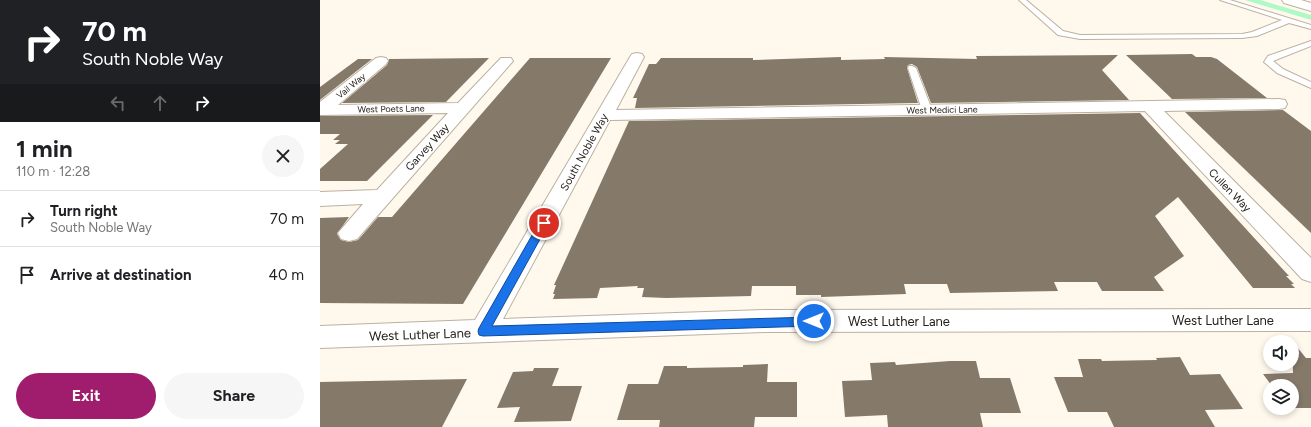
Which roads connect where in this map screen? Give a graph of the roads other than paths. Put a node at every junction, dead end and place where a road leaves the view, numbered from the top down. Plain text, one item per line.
1 (1022, 0) edge
2 (1223, 0) edge
3 (1288, 0) edge
4 (1311, 7) edge
5 (1289, 20) junction
6 (1311, 27) edge
7 (1311, 43) edge
8 (637, 57) dead end
9 (381, 61) dead end
10 (506, 61) dead end
11 (912, 68) dead end
12 (1311, 85) edge
13 (1279, 104) dead end
14 (1149, 106) junction
15 (463, 108) junction
16 (320, 110) edge
17 (927, 110) junction
18 (604, 115) junction
19 (383, 196) junction
20 (320, 199) edge
21 (349, 233) dead end
22 (1311, 274) edge
23 (1311, 320) edge
24 (483, 331) junction
25 (320, 337) edge

1 - 5 lane
2 - 5 lane
3 - 4 street
5 - 6 lane
7 - 12 lane
8 - 18 street, South Noble Way
9 - 16 street, Vail Way
10 - 15 street, Garvey Way
11 - 17 lane
13 - 14 street, West Medici Lane
14 - 17 street, West Medici Lane
14 - 22 street, Cullen Way
15 - 16 street, West Poets Lane
15 - 19 street, Garvey Way
17 - 18 street, West Medici Lane
18 - 24 street, South Noble Way
19 - 20 street
19 - 21 street, Garvey Way
23 - 24 street, West Luther Lane
24 - 25 street, West Luther Lane

